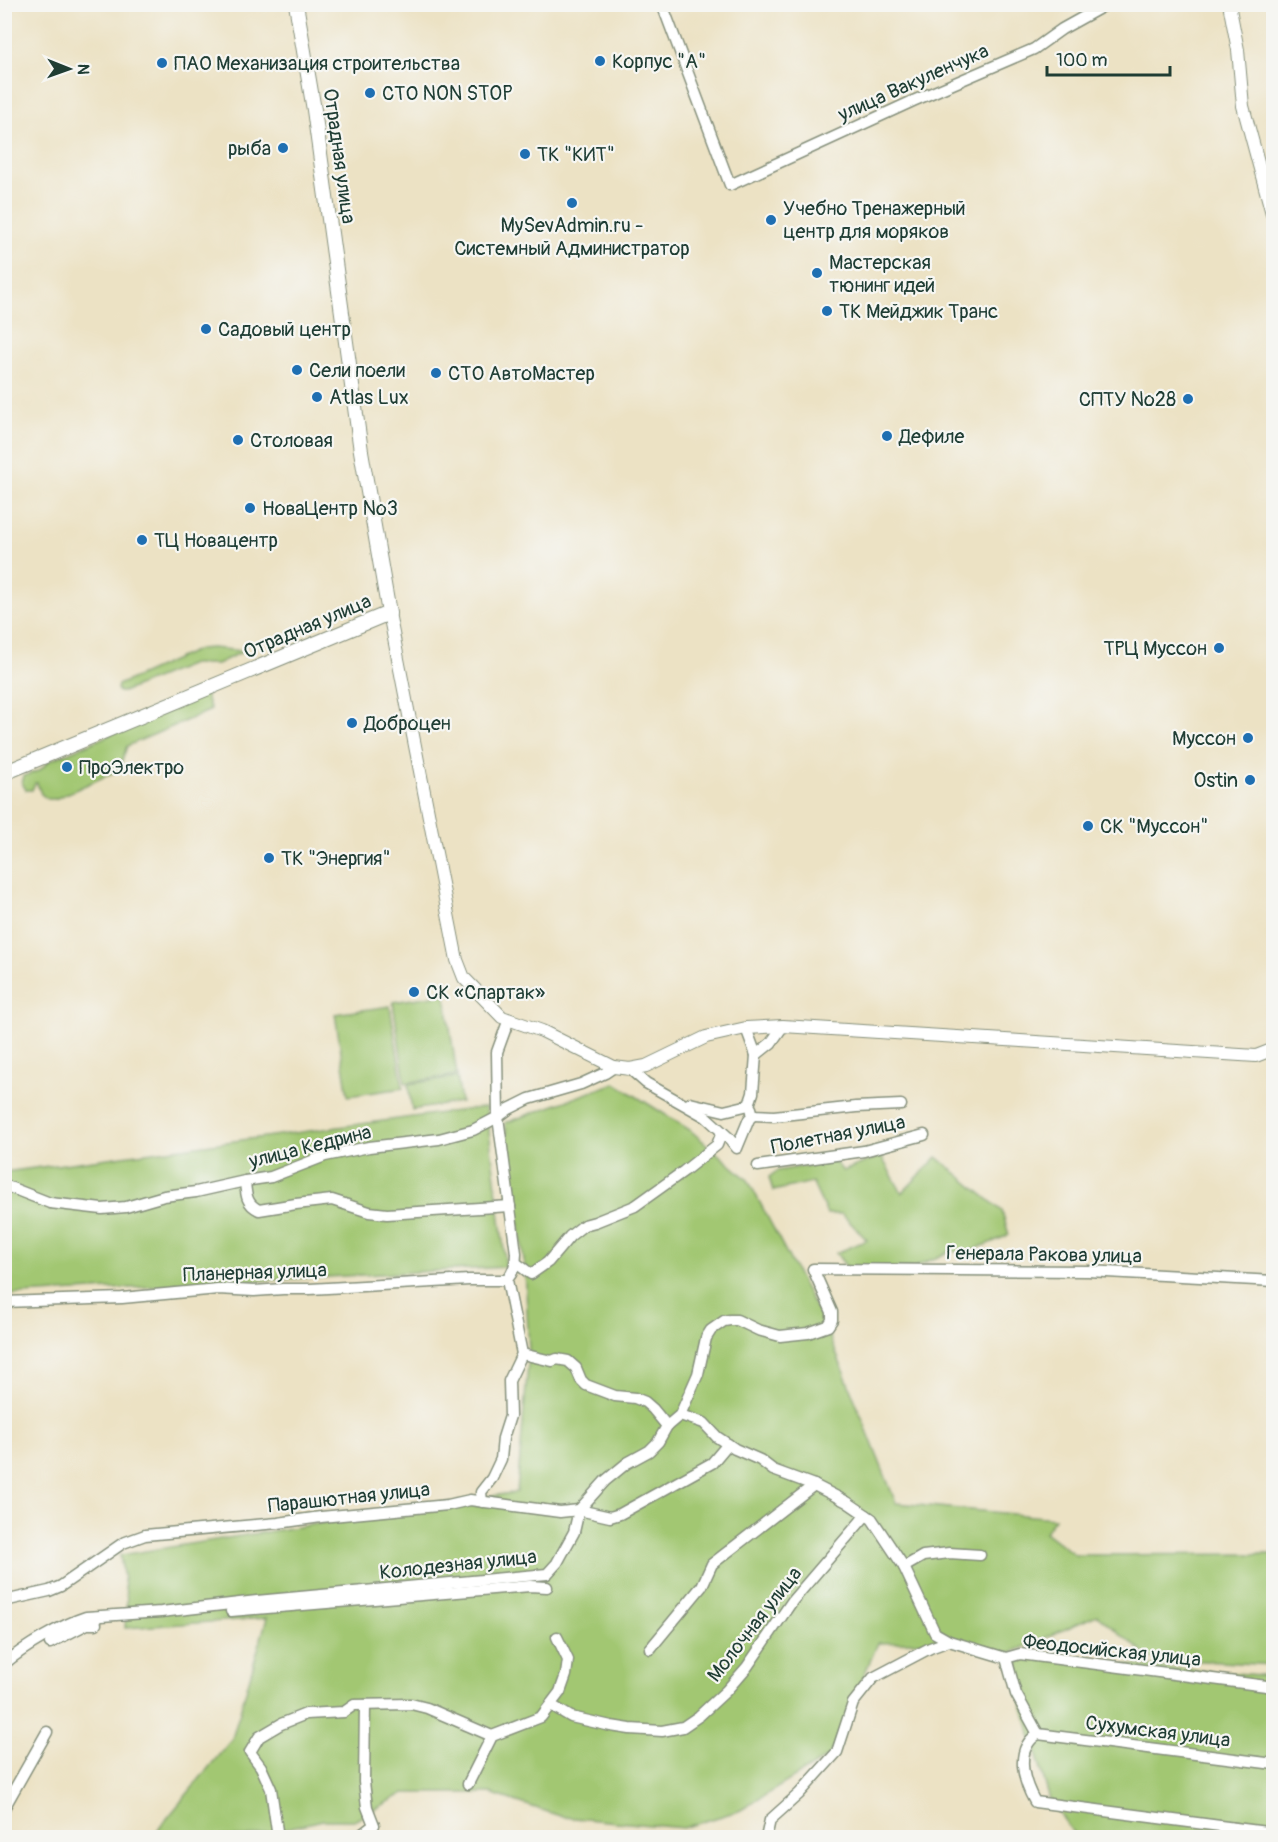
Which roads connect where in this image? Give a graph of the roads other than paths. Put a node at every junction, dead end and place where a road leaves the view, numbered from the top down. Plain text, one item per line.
1 (296, 4) edge
2 (662, 4) edge
3 (1107, 4) edge
4 (1229, 4) edge
5 (1274, 221) edge
6 (389, 613) junction
7 (4, 773) edge
8 (509, 1019) junction
9 (783, 1026) junction
10 (747, 1028) junction
11 (1274, 1048) edge
12 (756, 1055) junction
13 (614, 1067) junction
14 (630, 1069) junction
15 (678, 1100) junction
16 (901, 1105) dead end
17 (751, 1110) junction
18 (498, 1117) junction
19 (722, 1132) junction
20 (924, 1135) dead end
21 (758, 1166) dead end
22 (245, 1181) junction
23 (4, 1185) edge
24 (510, 1206) junction
25 (516, 1263) junction
26 (813, 1269) joint
27 (507, 1280) junction
28 (1274, 1281) edge
29 (4, 1302) edge
30 (522, 1354) junction
31 (680, 1415) junction
32 (667, 1426) junction
33 (728, 1444) junction
34 (814, 1485) junction
35 (482, 1502) junction
36 (579, 1510) junction
37 (866, 1515) junction
38 (980, 1555) dead end
39 (904, 1567) junction
40 (547, 1587) dead end
41 (4, 1601) edge
42 (557, 1637) dead end
43 (949, 1641) junction
44 (650, 1649) dead end
45 (1006, 1658) junction
46 (4, 1664) edge
47 (4, 1672) edge
48 (1274, 1688) edge
49 (365, 1705) junction
50 (551, 1705) junction
51 (47, 1732) dead end
52 (1038, 1734) junction
53 (492, 1736) junction
54 (1274, 1764) edge
55 (468, 1784) dead end
56 (4, 1808) edge
57 (1274, 1833) edge
58 (278, 1838) edge
59 (357, 1838) edge
60 (766, 1838) edge

1 - 6 main road, Отрадная улица
2 - 3 street, улица Вакуленчука
4 - 5 street
6 - 7 main road, Отрадная улица
6 - 8 street
8 - 13 street
8 - 18 street
9 - 10 street
9 - 11 street
9 - 12 street
10 - 12 street
10 - 14 street
12 - 17 street
13 - 14 street
13 - 18 street, улица Кедрина
14 - 15 street
15 - 17 street
15 - 19 street
16 - 17 street
17 - 19 street
18 - 22 street, улица Кедрина
18 - 24 street
19 - 25 street
20 - 21 street, Полетная улица
22 - 23 street, улица Кедрина
22 - 24 street
24 - 25 street
25 - 27 street
26 - 28 street, Генерала Ракова улица
26 - 31 street, Колодезная улица
27 - 29 street, Планерная улица
27 - 30 street
30 - 32 street
30 - 35 street
31 - 32 street, Колодезная улица
31 - 33 street
32 - 36 street, Колодезная улица
33 - 34 street
33 - 36 street, Парашютная улица
34 - 37 street
34 - 44 street
35 - 36 street, Парашютная улица
35 - 41 street, Парашютная улица
36 - 46 street, Колодезная улица
37 - 39 street
37 - 50 street, Молочная улица
38 - 39 street
39 - 43 street
40 - 47 street, Колодезная улица
42 - 50 street
43 - 45 street, Феодосийская улица
43 - 60 street
45 - 48 street, Феодосийская улица
45 - 52 street
49 - 53 street
49 - 58 street
49 - 59 street
50 - 53 street
51 - 56 street
52 - 54 street, Сухумская улица
52 - 57 street
53 - 55 street

